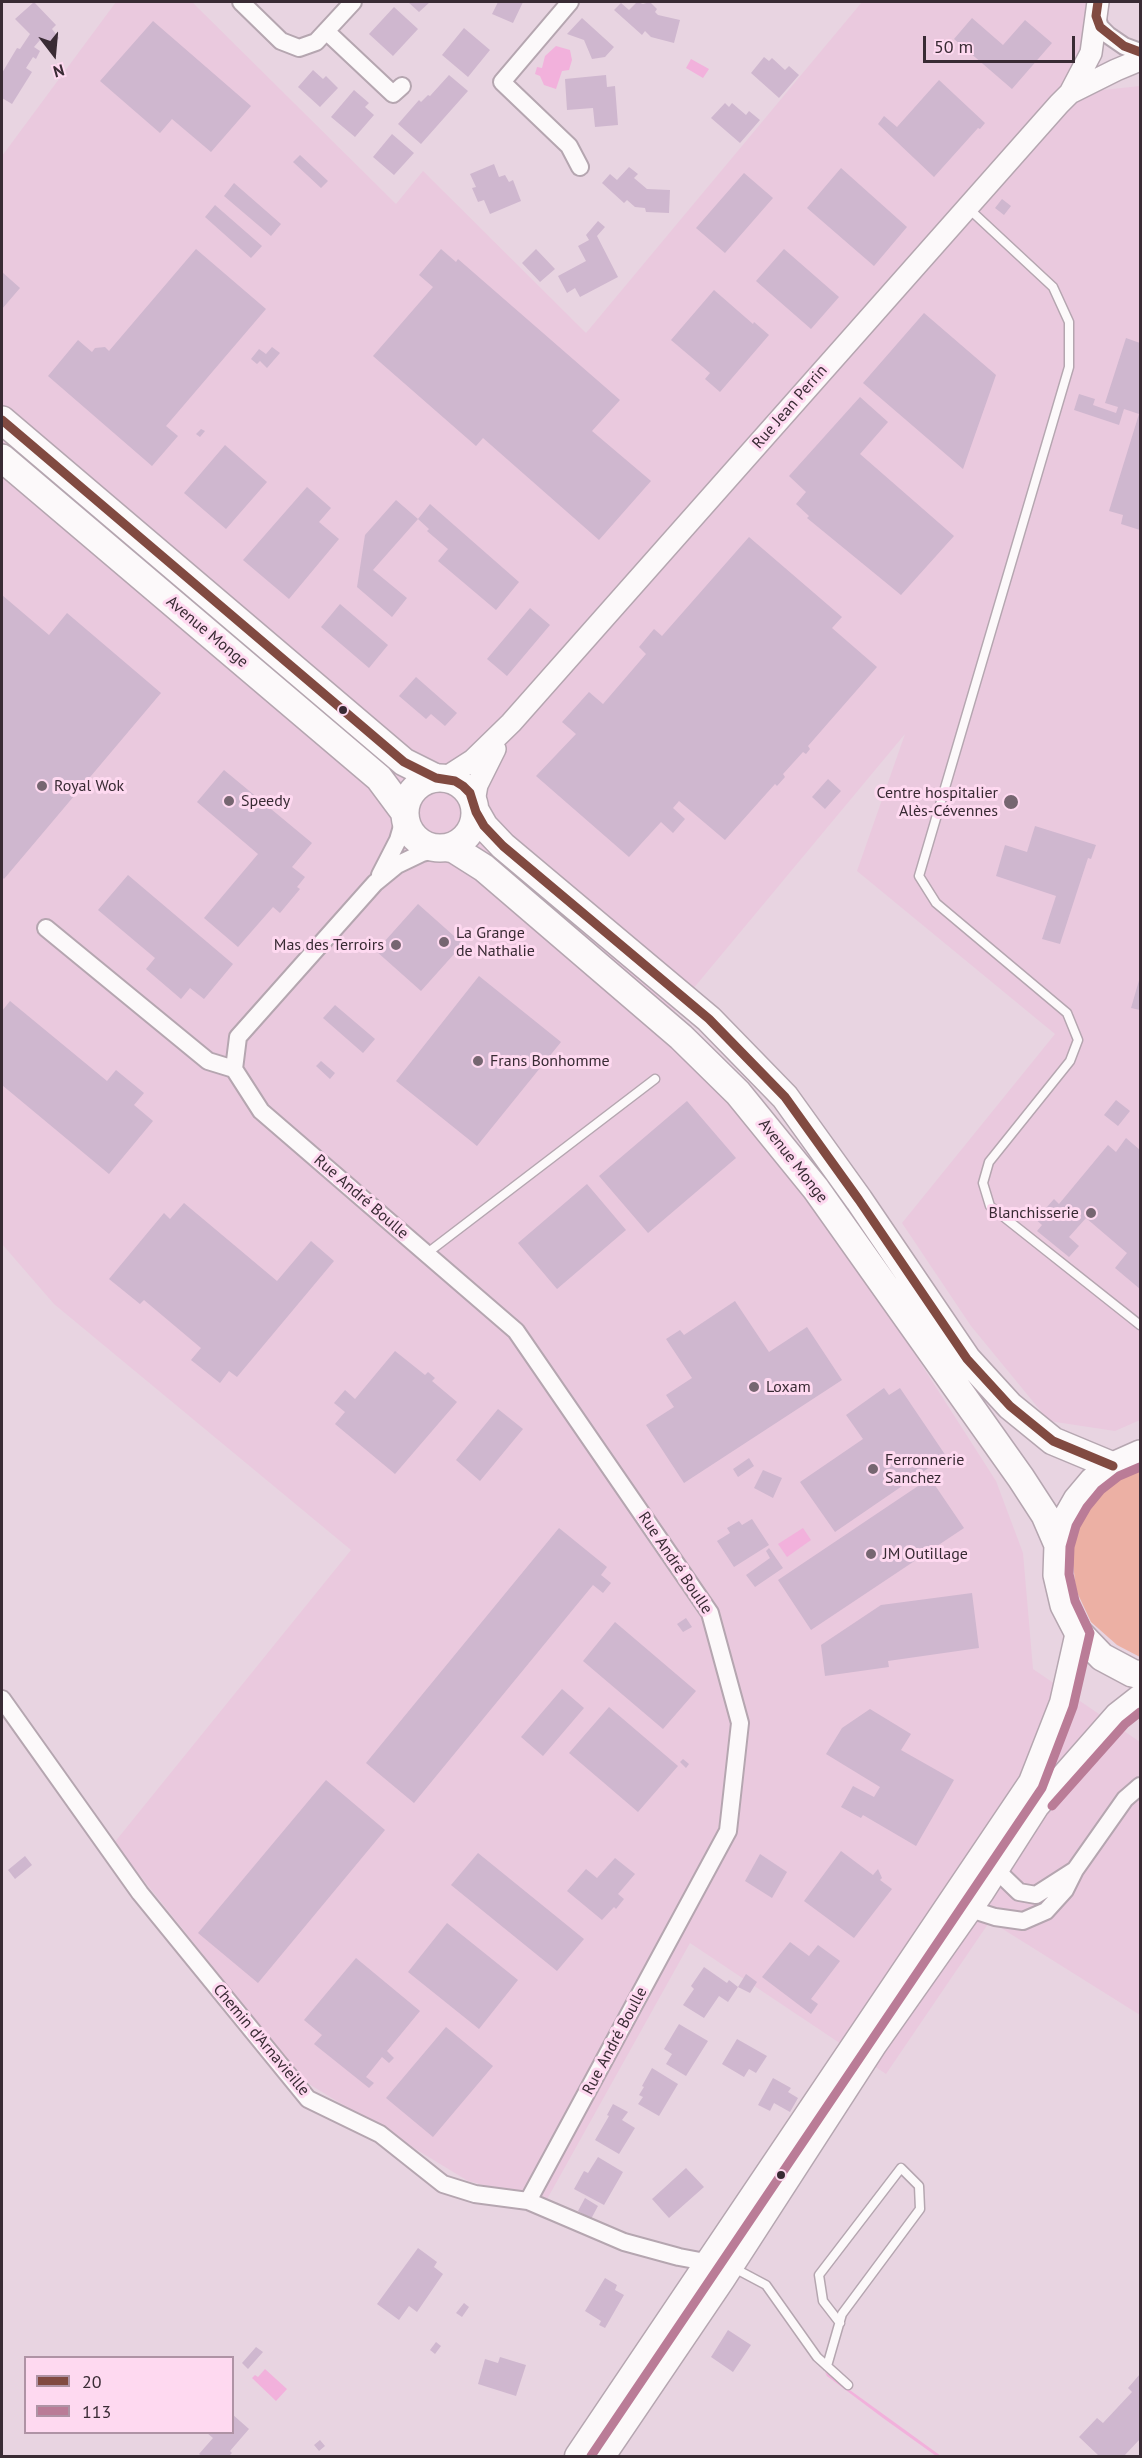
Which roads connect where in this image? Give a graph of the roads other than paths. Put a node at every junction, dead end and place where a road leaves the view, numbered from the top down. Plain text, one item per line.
1 (241, 2) edge
2 (352, 2) edge
3 (570, 2) edge
4 (1097, 9) edge
5 (326, 31) junction
6 (1140, 52) edge
7 (1140, 60) edge
8 (402, 86) dead end
9 (1070, 93) junction
10 (580, 167) dead end
11 (967, 206) junction
12 (2, 420) edge
13 (2, 458) edge
14 (511, 723) junction
15 (441, 778) junction
16 (475, 807) junction
17 (405, 814) junction
18 (443, 848) junction
19 (375, 883) junction
20 (46, 928) dead end
21 (234, 1069) junction
22 (655, 1079) dead end
23 (426, 1254) junction
24 (1140, 1325) edge
25 (1140, 1454) edge
26 (1113, 1466) junction
27 (1058, 1545) junction
28 (1078, 1632) junction
29 (1140, 1675) edge
30 (1140, 1696) edge
31 (2, 1699) edge
32 (1140, 1786) edge
33 (988, 1863) junction
34 (1076, 1870) junction
35 (970, 1909) junction
36 (528, 2201) junction
37 (720, 2269) junction
38 (840, 2323) junction
39 (827, 2366) junction
40 (848, 2385) dead end
41 (577, 2457) edge
42 (603, 2457) edge

1 - 5 street
2 - 5 street
3 - 10 street
4 - 6 street
4 - 9 street
5 - 8 street
7 - 9 street
9 - 11 street, Rue Jean Perrin
11 - 14 street, Rue Jean Perrin
11 - 24 lane
12 - 15 main road, Avenue Monge
13 - 17 main road, Avenue Monge
14 - 15 street, Rue Jean Perrin
14 - 16 street, Rue Jean Perrin
15 - 16 main road
15 - 17 main road
16 - 18 main road
16 - 26 main road, Avenue Monge
17 - 18 main road
17 - 19 street
18 - 19 street
18 - 27 main road, Avenue Monge
19 - 21 street
20 - 21 street
21 - 23 street, Rue André Boulle
22 - 23 lane
23 - 36 street, Rue André Boulle
25 - 26 main road
26 - 27 main road
27 - 28 main road
28 - 29 main road
28 - 33 main road
30 - 33 main road
31 - 36 street, Chemin d'Arnavieille
32 - 34 street
33 - 34 street
33 - 35 main road
33 - 37 main road
34 - 35 street
35 - 37 main road
36 - 37 street, Chemin d'Arnavieille
37 - 39 lane
37 - 41 main road
37 - 42 main road
38 - 38 lane
38 - 39 lane
39 - 40 lane

